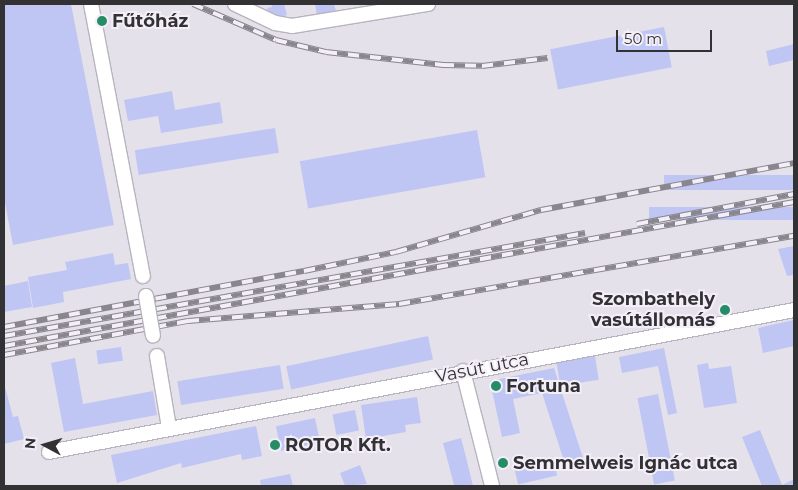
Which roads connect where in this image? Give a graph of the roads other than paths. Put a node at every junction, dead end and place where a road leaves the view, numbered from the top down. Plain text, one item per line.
1 (91, 4) edge
2 (235, 4) edge
3 (428, 4) edge
4 (377, 8) edge
5 (143, 276) dead end
6 (146, 296) dead end
7 (794, 310) edge
8 (153, 335) dead end
9 (157, 356) dead end
10 (463, 371) junction
11 (170, 428) junction
12 (49, 452) dead end
13 (492, 486) edge

1 - 5 street
2 - 4 street
3 - 4 street
6 - 8 street, bridge
7 - 10 street, Vasút utca
9 - 11 street
10 - 11 street, Vasút utca
10 - 13 street
11 - 12 street, Vasút utca

